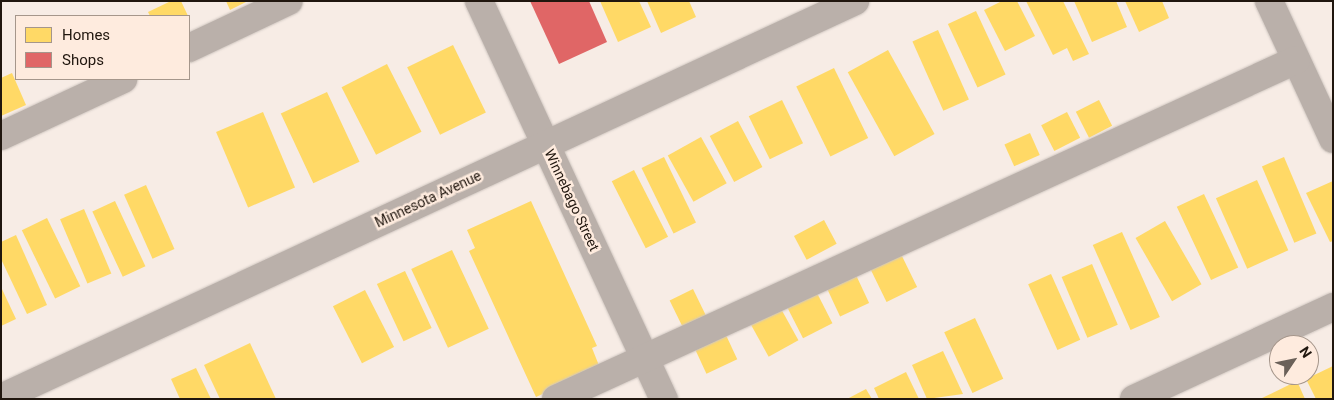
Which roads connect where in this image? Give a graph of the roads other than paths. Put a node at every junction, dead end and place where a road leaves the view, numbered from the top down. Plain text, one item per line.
1 (289, 1) edge
2 (479, 1) edge
3 (855, 1) edge
4 (1269, 1) edge
5 (190, 48) edge
6 (1296, 60) junction
7 (121, 80) edge
8 (1, 136) edge
9 (1333, 139) edge
10 (546, 144) junction
11 (1333, 307) edge
12 (646, 358) junction
13 (1, 398) edge
14 (556, 399) edge
15 (664, 399) edge
16 (1134, 399) edge

1 - 5 street
2 - 10 street, Winnebago Street
3 - 10 street, Minnesota Avenue
4 - 6 street
6 - 9 street
6 - 12 street
7 - 8 street
10 - 12 street, Winnebago Street
10 - 13 street, Minnesota Avenue
11 - 16 street
12 - 14 street
12 - 15 street, Winnebago Street

